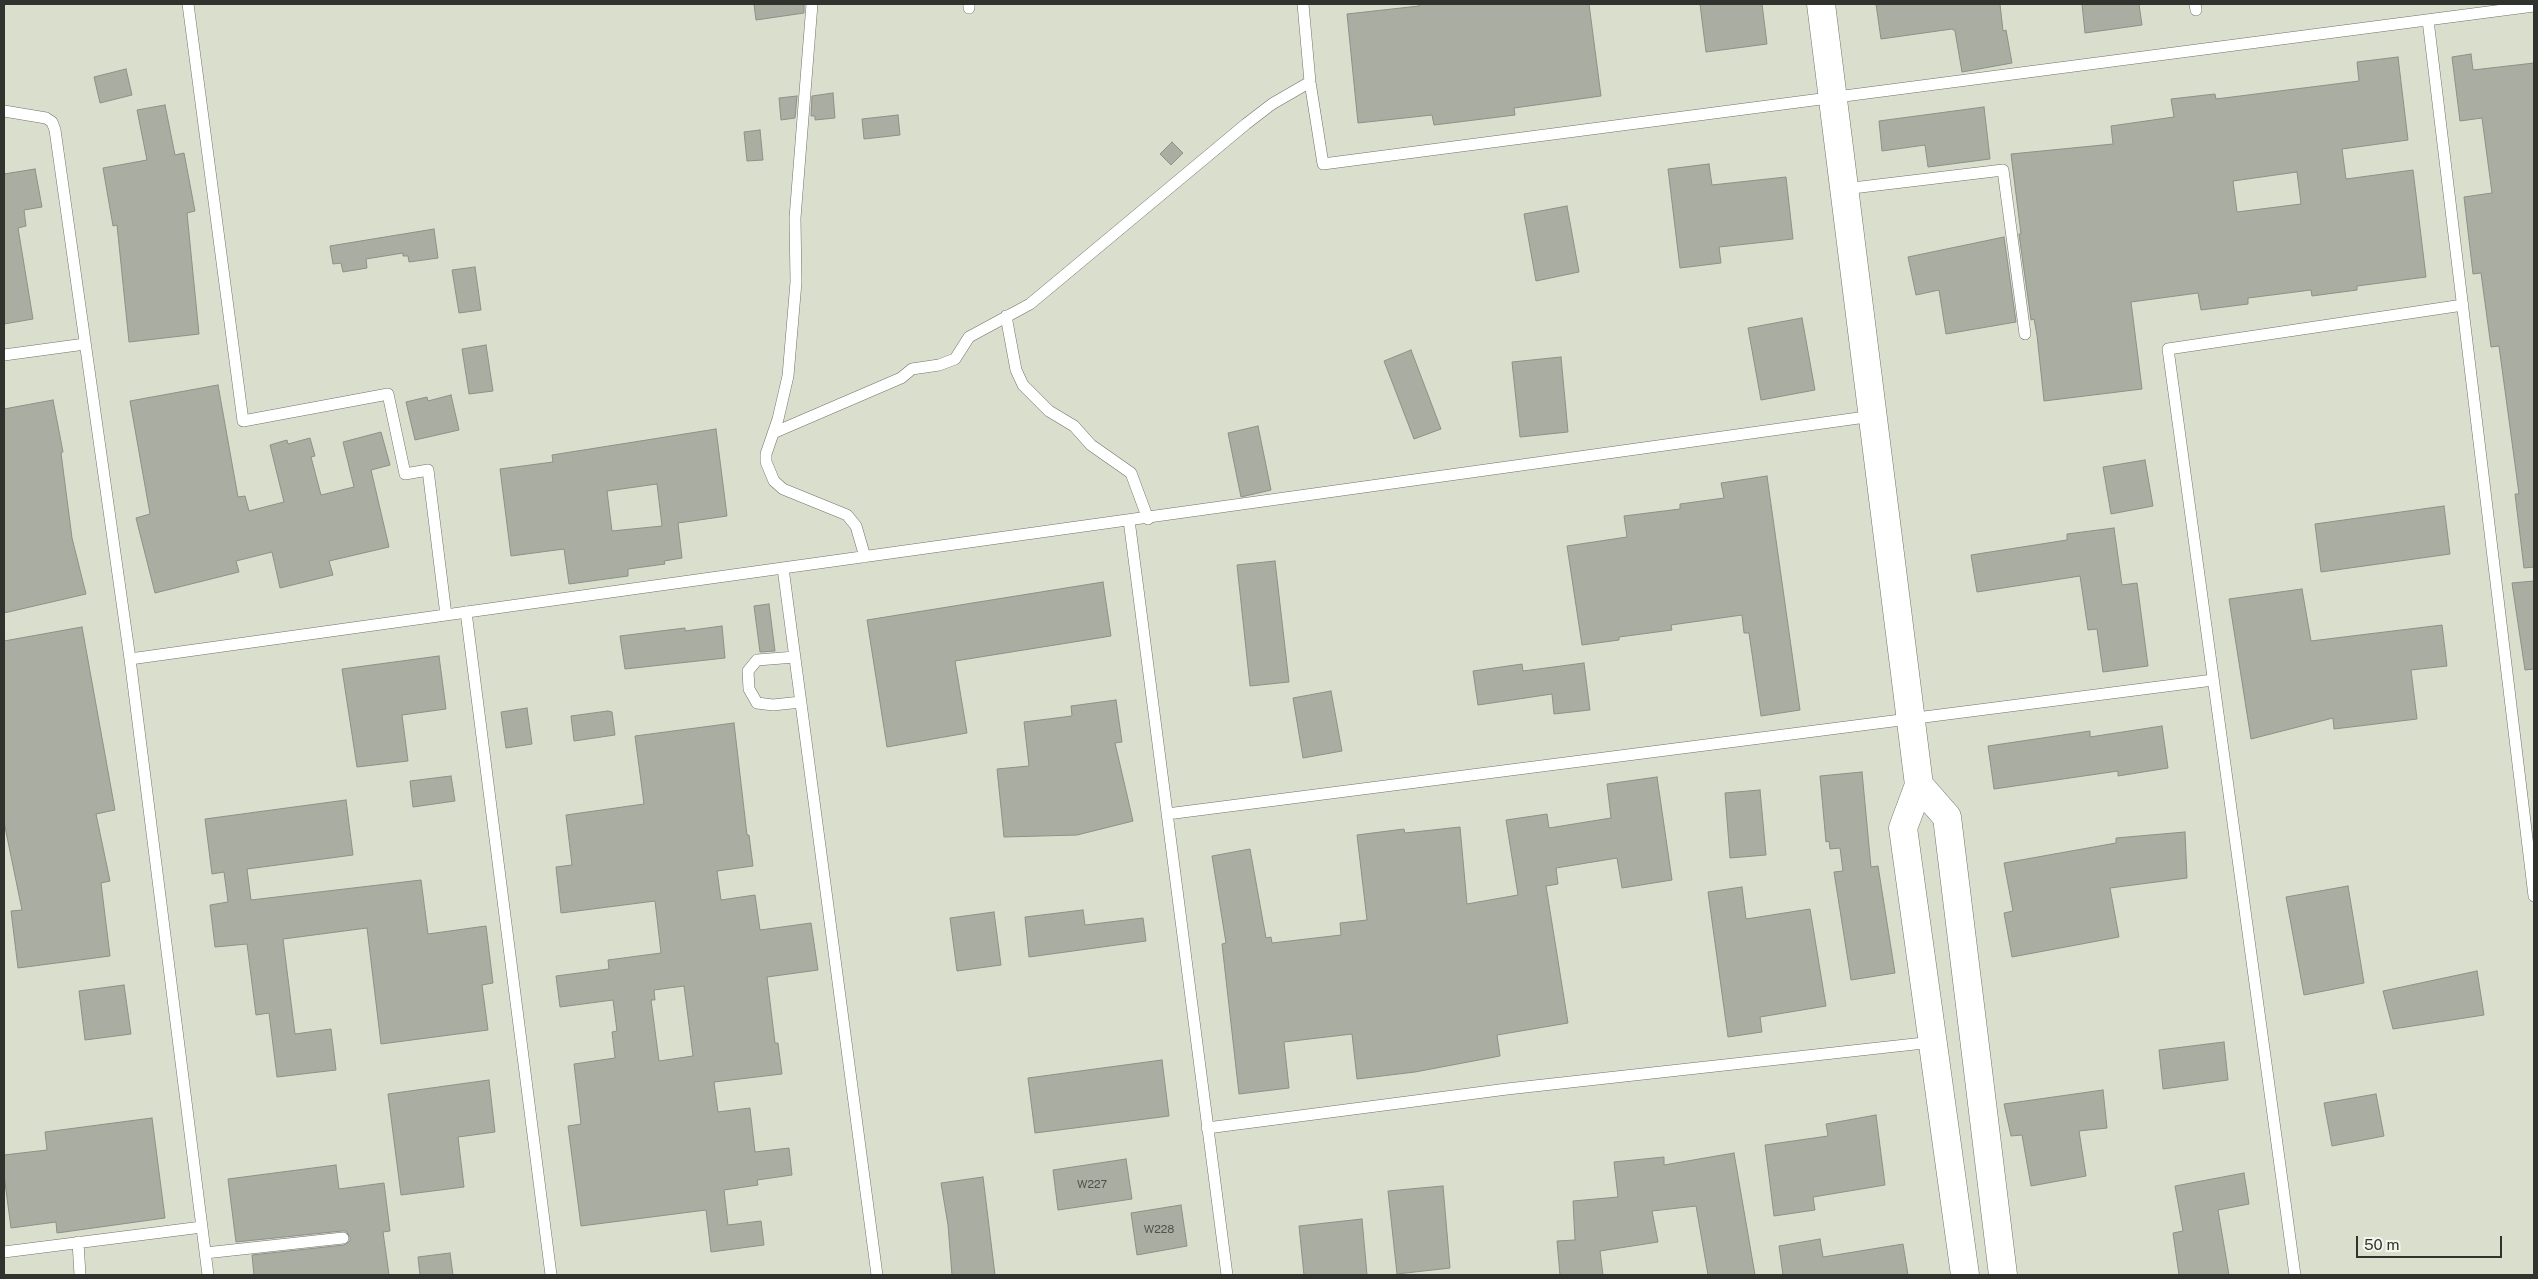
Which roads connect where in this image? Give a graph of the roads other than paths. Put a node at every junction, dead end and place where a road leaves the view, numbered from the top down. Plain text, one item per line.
1 (188, 4) edge
2 (812, 4) edge
3 (1303, 4) edge
4 (1821, 4) edge
5 (2534, 6) edge
6 (2428, 20) junction
7 (1310, 82) junction
8 (1833, 98) junction
9 (4, 111) edge
10 (1844, 189) junction
11 (2463, 305) junction
12 (1006, 316) junction
13 (2025, 334) dead end
14 (85, 344) junction
15 (4, 356) edge
16 (1873, 416) junction
17 (773, 434) junction
18 (1148, 519) junction
19 (1129, 520) junction
20 (865, 557) junction
21 (783, 568) junction
22 (466, 612) junction
23 (446, 615) junction
24 (795, 658) junction
25 (130, 659) junction
26 (2213, 680) junction
27 (801, 702) junction
28 (1911, 718) junction
29 (1919, 785) junction
30 (1166, 814) junction
31 (2534, 896) edge
32 (1933, 1042) junction
33 (1208, 1128) junction
34 (202, 1226) junction
35 (343, 1238) dead end
36 (78, 1242) junction
37 (4, 1252) edge
38 (205, 1253) junction
39 (80, 1275) edge
40 (208, 1275) edge
41 (551, 1275) edge
42 (877, 1275) edge
43 (1226, 1275) edge
44 (1965, 1275) edge
45 (2003, 1275) edge
46 (2295, 1275) edge

1 - 23 lane
2 - 17 lane
3 - 7 lane
4 - 8 street
5 - 6 lane
6 - 8 lane
6 - 11 lane
7 - 8 lane
7 - 12 lane
8 - 10 street
9 - 14 lane
10 - 13 lane
10 - 16 street
11 - 26 lane
11 - 31 lane
12 - 17 lane
12 - 18 lane
14 - 15 lane
14 - 25 lane
16 - 18 lane
16 - 28 street
17 - 20 lane
18 - 19 lane
19 - 20 lane
19 - 30 lane
20 - 21 lane
21 - 22 lane
21 - 24 lane
22 - 23 lane
22 - 41 lane
23 - 25 lane
24 - 27 lane
24 - 27 lane
25 - 34 lane
26 - 28 lane
26 - 46 lane
27 - 42 lane
28 - 29 street
28 - 30 lane
29 - 32 street
29 - 45 street
30 - 33 lane
32 - 33 lane
32 - 44 street
33 - 43 lane
34 - 36 lane
34 - 38 lane
35 - 38 lane
36 - 37 lane
36 - 39 lane
38 - 40 lane

